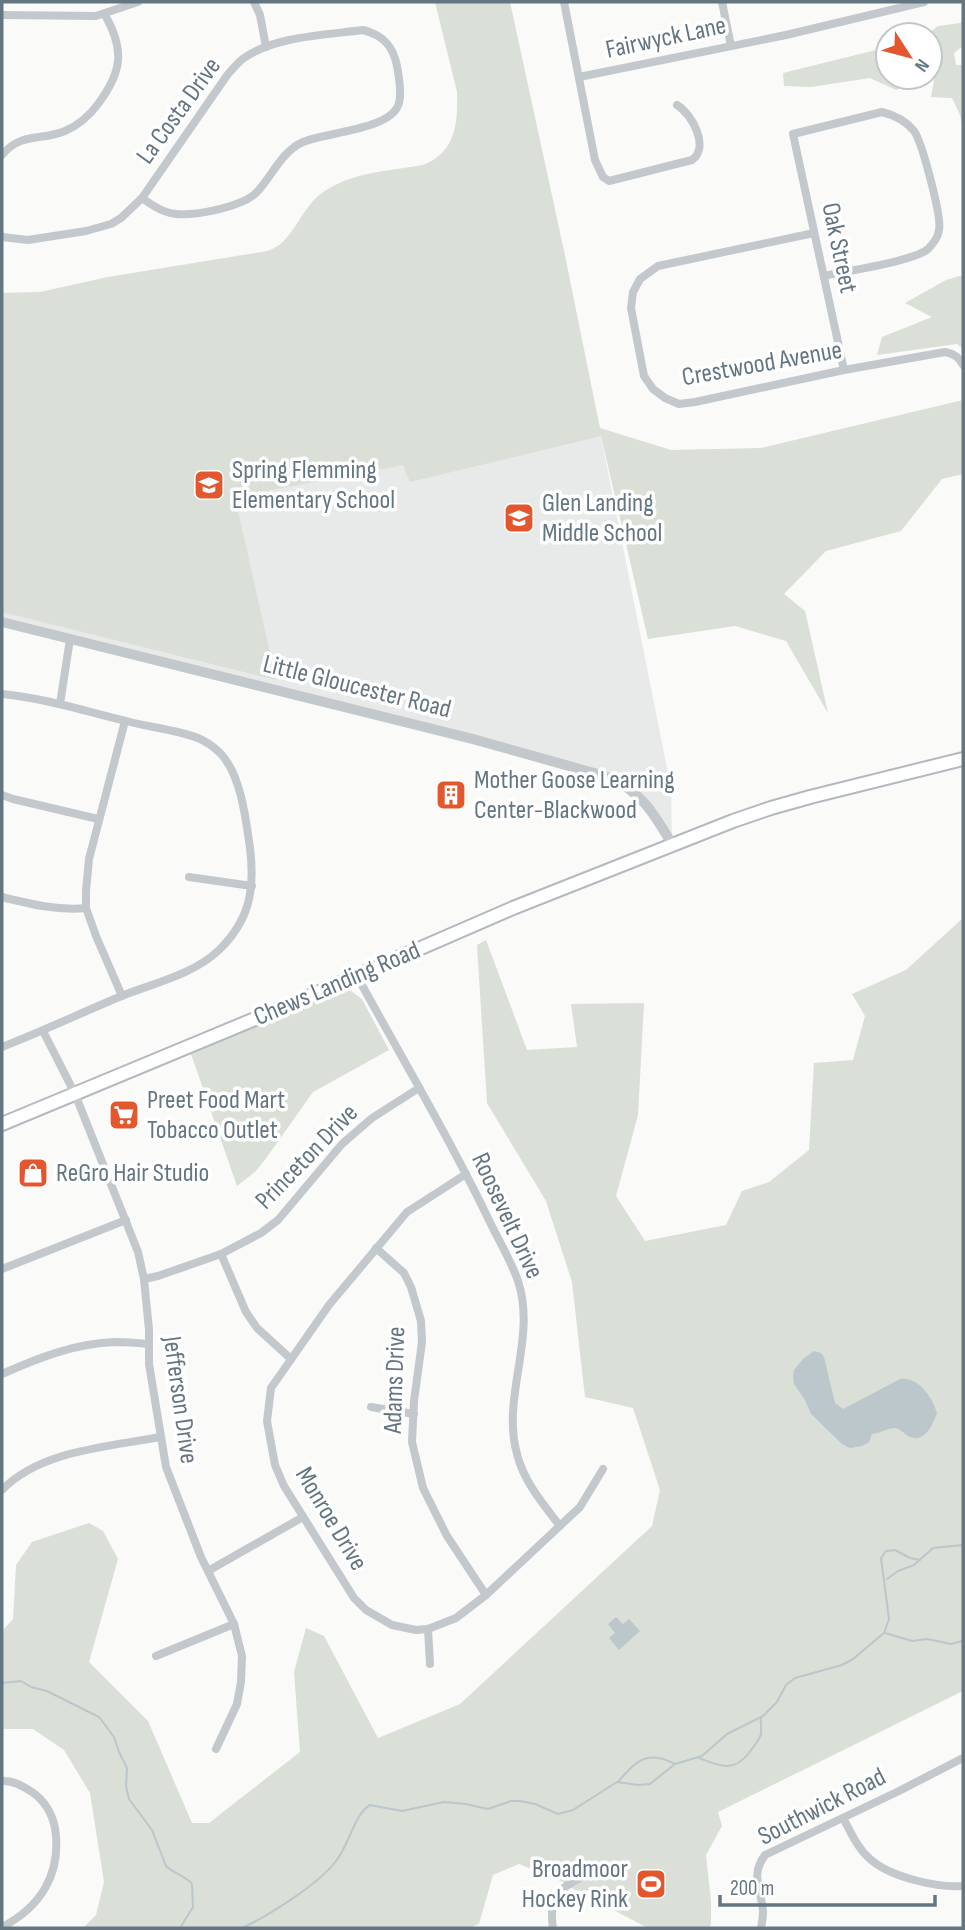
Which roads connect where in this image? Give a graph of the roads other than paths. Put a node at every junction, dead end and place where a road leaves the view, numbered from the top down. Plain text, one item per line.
1 (138, 2) edge
2 (254, 2) edge
3 (564, 2) edge
4 (722, 2) edge
5 (924, 2) edge
6 (2, 15) edge
7 (105, 15) junction
8 (731, 46) junction
9 (266, 47) junction
10 (579, 77) junction
11 (677, 105) dead end
12 (2, 155) edge
13 (142, 198) junction
14 (814, 233) junction
15 (2, 237) edge
16 (824, 276) junction
17 (963, 365) edge
18 (844, 370) junction
19 (2, 622) edge
20 (71, 639) junction
21 (2, 694) edge
22 (60, 704) junction
23 (125, 721) junction
24 (963, 759) edge
25 (2, 795) edge
26 (98, 819) junction
27 (672, 844) junction
28 (190, 877) dead end
29 (252, 886) junction
30 (2, 897) edge
31 (86, 908) junction
32 (357, 976) junction
33 (122, 996) junction
34 (43, 1031) junction
35 (2, 1047) edge
36 (419, 1088) junction
37 (75, 1094) junction
38 (2, 1124) edge
39 (467, 1174) junction
40 (125, 1220) junction
41 (376, 1248) junction
42 (221, 1254) junction
43 (2, 1269) edge
44 (144, 1279) junction
45 (149, 1344) junction
46 (291, 1359) junction
47 (2, 1374) edge
48 (371, 1407) dead end
49 (414, 1413) junction
50 (160, 1437) junction
51 (603, 1469) dead end
52 (2, 1490) edge
53 (303, 1517) junction
54 (560, 1526) junction
55 (208, 1571) junction
56 (486, 1595) junction
57 (234, 1624) junction
58 (428, 1629) junction
59 (156, 1656) dead end
60 (430, 1664) dead end
61 (216, 1749) dead end
62 (963, 1758) edge
63 (2, 1782) edge
64 (843, 1818) junction
65 (587, 1874) dead end
66 (963, 1886) edge
67 (2, 1927) edge
68 (553, 1928) edge
69 (761, 1928) edge

1 - 7 street
2 - 9 street
3 - 10 street
4 - 8 street
5 - 8 street, Fairwyck Lane
6 - 7 street
7 - 12 street
8 - 10 street, Fairwyck Lane
9 - 13 street, La Costa Drive
9 - 13 street, La Costa Drive
10 - 11 street
13 - 15 street, La Costa Drive
14 - 16 street, Oak Street
14 - 16 street, Oak Street
14 - 18 street, Crestwood Avenue
16 - 18 street, Oak Street
17 - 18 street, Crestwood Avenue
19 - 20 street, Little Gloucester Road
20 - 22 street
20 - 27 street, Little Gloucester Road
21 - 22 street
22 - 23 street
23 - 26 street
23 - 29 street
24 - 27 main road, Chews Landing Road
25 - 26 street
26 - 31 street
27 - 32 main road, Chews Landing Road
28 - 29 street
29 - 33 street
30 - 31 street
31 - 33 street
32 - 36 street, Roosevelt Drive
32 - 37 main road, Chews Landing Road
33 - 34 street
34 - 35 street
34 - 37 street, Jefferson Drive
36 - 39 street, Roosevelt Drive
36 - 42 street, Princeton Drive
37 - 38 main road, Chews Landing Road
37 - 40 street, Jefferson Drive
39 - 41 street, Monroe Drive
39 - 54 street, Roosevelt Drive
40 - 43 street
40 - 44 street, Jefferson Drive
41 - 46 street, Monroe Drive
41 - 49 street, Adams Drive
42 - 44 street, Princeton Drive
42 - 46 street
44 - 45 street, Jefferson Drive
45 - 47 street
45 - 50 street, Jefferson Drive
46 - 53 street, Monroe Drive
48 - 49 street
49 - 56 street, Adams Drive
50 - 52 street
50 - 55 street, Jefferson Drive
51 - 54 street, Monroe Drive
53 - 55 street
53 - 58 street, Monroe Drive
54 - 56 street, Monroe Drive
55 - 57 street, Jefferson Drive
56 - 58 street, Monroe Drive
57 - 59 street
57 - 61 street, Jefferson Drive
58 - 60 street
62 - 64 street, Southwick Road
63 - 67 street
64 - 66 street
64 - 69 street, Southwick Road
65 - 68 street

